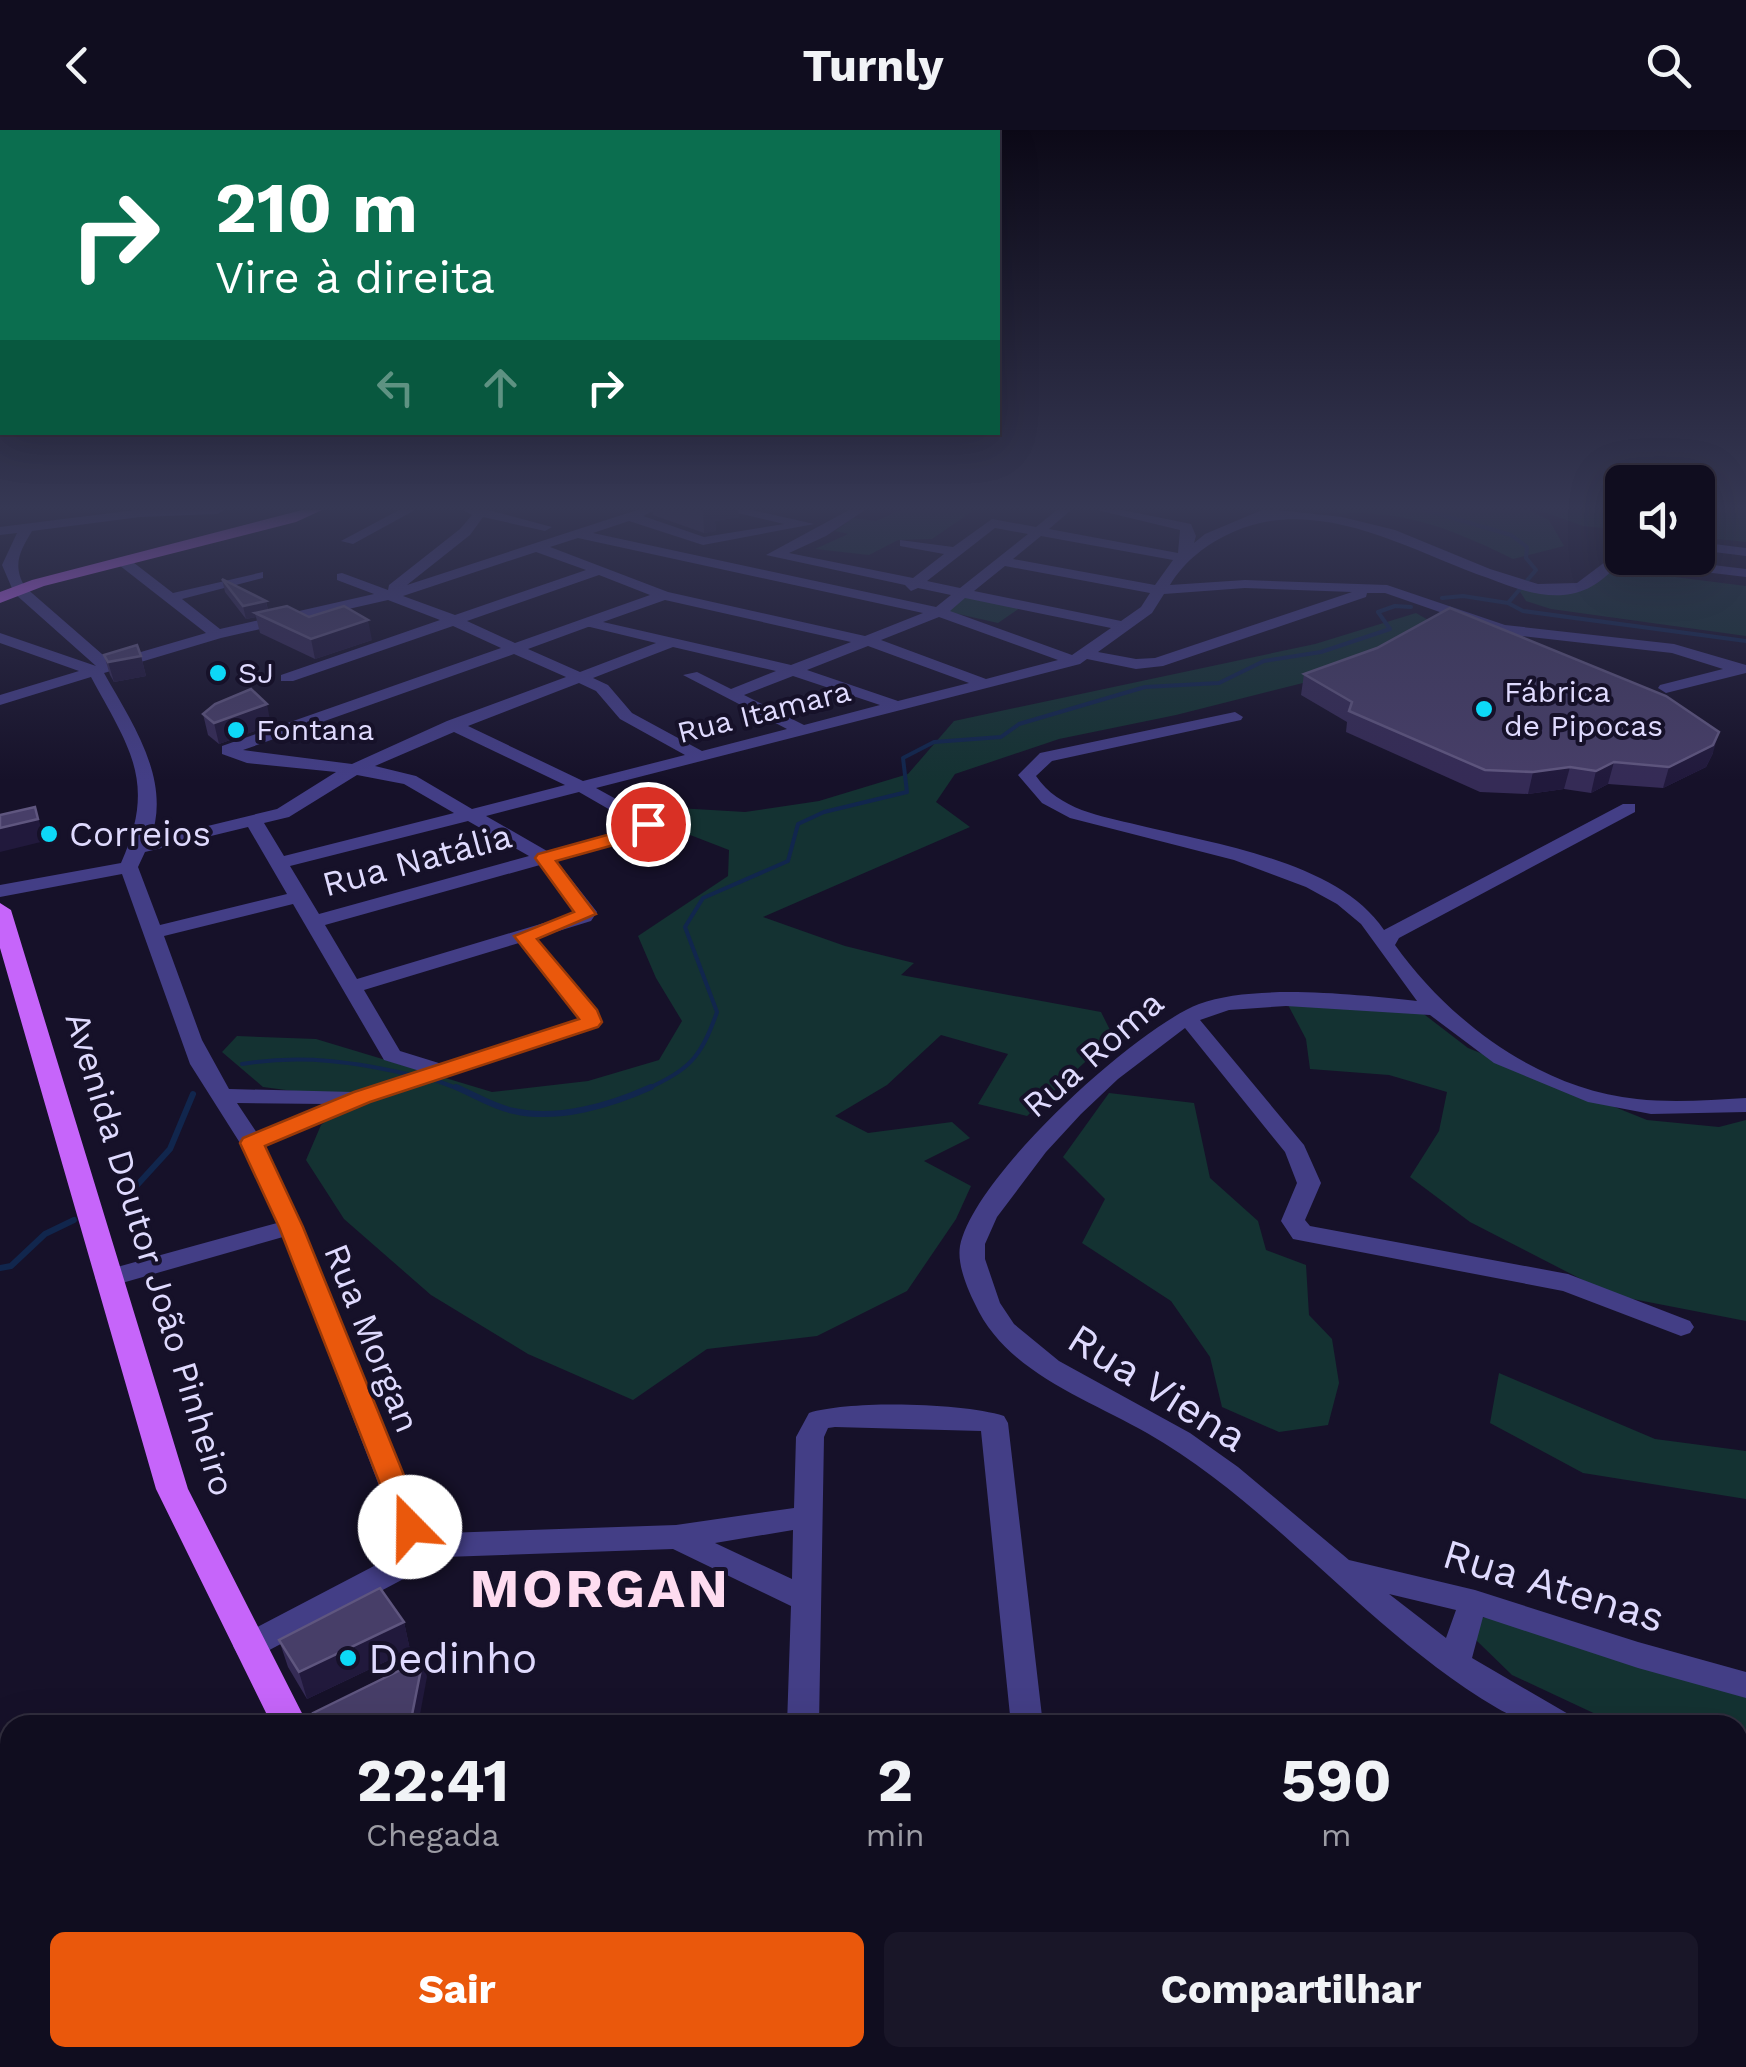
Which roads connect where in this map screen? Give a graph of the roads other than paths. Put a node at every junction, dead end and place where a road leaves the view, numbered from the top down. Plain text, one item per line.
1 (29, 600) edge
2 (173, 600) edge
3 (362, 600) edge
4 (405, 600) edge
5 (511, 600) edge
6 (650, 600) edge
7 (688, 600) edge
8 (886, 600) edge
9 (954, 600) edge
10 (998, 600) edge
11 (1153, 600) edge
12 (1344, 600) edge
13 (1414, 600) edge
14 (893, 602) joint
15 (939, 612) junction
16 (453, 620) junction
17 (590, 623) junction
18 (1126, 627) junction
19 (217, 634) junction
20 (0, 638) edge
21 (872, 642) junction
22 (670, 643) junction
23 (514, 648) junction
24 (1081, 658) junction
25 (99, 665) junction
26 (1744, 669) edge
27 (795, 671) junction
28 (691, 675) dead end
29 (578, 677) junction
30 (287, 678) dead end
31 (986, 684) junction
32 (1666, 688) dead end
33 (730, 695) junction
34 (0, 700) edge
35 (898, 706) junction
36 (1235, 717) dead end
37 (454, 725) junction
38 (804, 731) junction
39 (701, 757) junction
40 (354, 769) junction
41 (582, 787) junction
42 (1629, 808) dead end
43 (473, 813) junction
44 (255, 823) junction
45 (132, 858) junction
46 (545, 858) junction
47 (280, 864) junction
48 (0, 891) edge
49 (298, 897) junction
50 (0, 910) edge
51 (313, 922) junction
52 (152, 933) junction
53 (524, 936) junction
54 (1385, 945) junction
55 (351, 987) junction
56 (1434, 1010) junction
57 (1186, 1016) junction
58 (440, 1070) junction
59 (221, 1096) junction
60 (362, 1097) junction
61 (1746, 1106) edge
62 (252, 1143) junction
63 (291, 1227) junction
64 (971, 1249) joint
65 (108, 1278) junction
66 (1682, 1327) dead end
67 (808, 1517) junction
68 (676, 1537) junction
69 (441, 1546) junction
70 (1337, 1569) junction
71 (806, 1600) junction
72 (1475, 1602) junction
73 (249, 1646) junction
74 (1456, 1661) junction
75 (1746, 1684) edge
76 (285, 1715) edge
77 (803, 1715) edge
78 (1025, 1715) edge
79 (1539, 1715) edge

1 - 25 street
2 - 19 street
3 - 19 street
4 - 16 street
5 - 16 street
6 - 17 street
7 - 21 street
8 - 14 street
9 - 15 street
10 - 18 street
11 - 18 street, Rua Itamara
12 - 24 street
13 - 26 street
14 - 15 street
15 - 21 street
15 - 24 street
16 - 23 street
16 - 30 street
17 - 22 street
17 - 23 street
18 - 24 street, Rua Itamara
19 - 25 street
20 - 25 street
21 - 27 street
21 - 31 street
22 - 27 street
22 - 29 street
23 - 29 street
23 - 40 street
24 - 31 street, Rua Itamara
25 - 34 street
25 - 45 street
26 - 32 street
27 - 33 street
27 - 35 street
28 - 33 street
29 - 37 street
29 - 39 street
31 - 35 street, Rua Itamara
33 - 38 street
35 - 38 street, Rua Itamara
36 - 54 street
37 - 40 street
37 - 41 street
38 - 39 street, Rua Itamara
39 - 41 street, Rua Itamara
40 - 43 street
40 - 44 street
41 - 43 street, Rua Itamara
41 - 46 street, Rua Natália
42 - 54 street
43 - 46 street
43 - 47 street, Rua Itamara
44 - 45 street
44 - 47 street
45 - 48 street
45 - 52 street, Rua Morgan
46 - 51 street, Rua Natália
46 - 53 street
47 - 49 street
49 - 51 street
49 - 52 street
50 - 65 main road, Avenida Doutor João Pinheiro
51 - 55 street
52 - 59 street, Rua Morgan
53 - 55 street
53 - 58 street
54 - 56 street
55 - 58 street
56 - 57 street, Rua Roma
56 - 61 street
57 - 64 street, Rua Roma
57 - 66 street
58 - 60 street
59 - 60 street
59 - 62 street, Rua Morgan
60 - 62 street
62 - 63 street, Rua Morgan
63 - 65 street
63 - 69 street, Rua Morgan
64 - 70 street, Rua Viena
65 - 73 main road, Avenida Doutor João Pinheiro
67 - 68 street
67 - 71 street
67 - 78 street
68 - 69 street
68 - 71 street
69 - 73 street
70 - 72 street, Rua Atenas
70 - 74 street, Rua Viena
71 - 77 street
72 - 74 street
72 - 75 street, Rua Atenas
73 - 76 main road, Avenida Doutor João Pinheiro
74 - 79 street, Rua Viena

